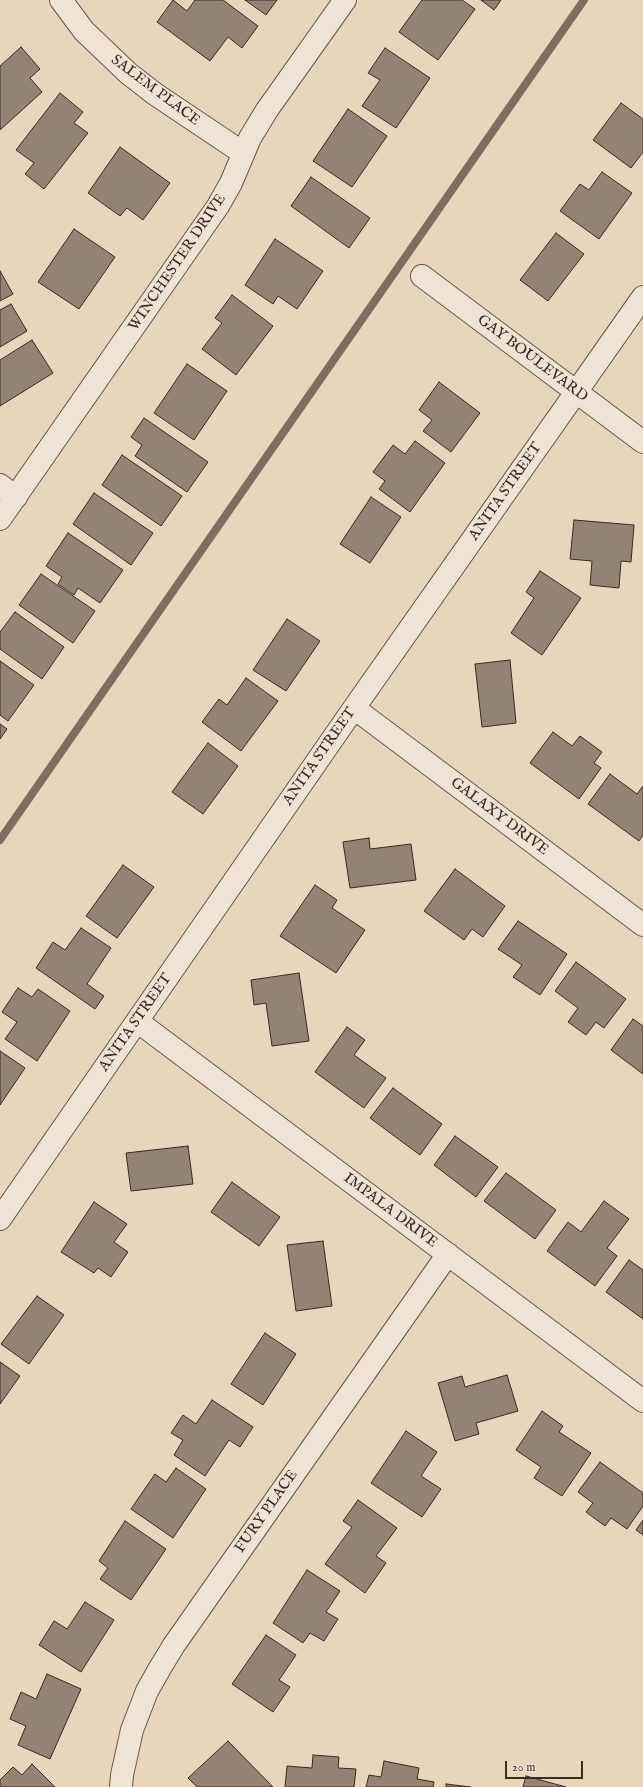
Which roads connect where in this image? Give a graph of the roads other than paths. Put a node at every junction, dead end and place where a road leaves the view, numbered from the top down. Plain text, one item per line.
1 (61, 0) edge
2 (344, 0) edge
3 (243, 153) junction
4 (422, 276) dead end
5 (643, 297) edge
6 (576, 392) junction
7 (643, 442) edge
8 (8, 491) edge
9 (0, 519) edge
10 (354, 708) junction
11 (643, 925) edge
12 (138, 1021) junction
13 (0, 1219) edge
14 (448, 1254) junction
15 (643, 1401) edge
16 (121, 1787) edge

1 - 3 street, SALEM PLACE
2 - 3 street, WINCHESTER DRIVE
3 - 8 street, WINCHESTER DRIVE
4 - 6 street, GAY BOULEVARD
5 - 6 street, ANITA STREET
6 - 7 street, GAY BOULEVARD
6 - 10 street, ANITA STREET
8 - 9 street, WINCHESTER DRIVE
10 - 11 street, GALAXY DRIVE
10 - 12 street, ANITA STREET
12 - 13 street, ANITA STREET
12 - 14 street, IMPALA DRIVE
14 - 15 street, IMPALA DRIVE
14 - 16 street, FURY PLACE

